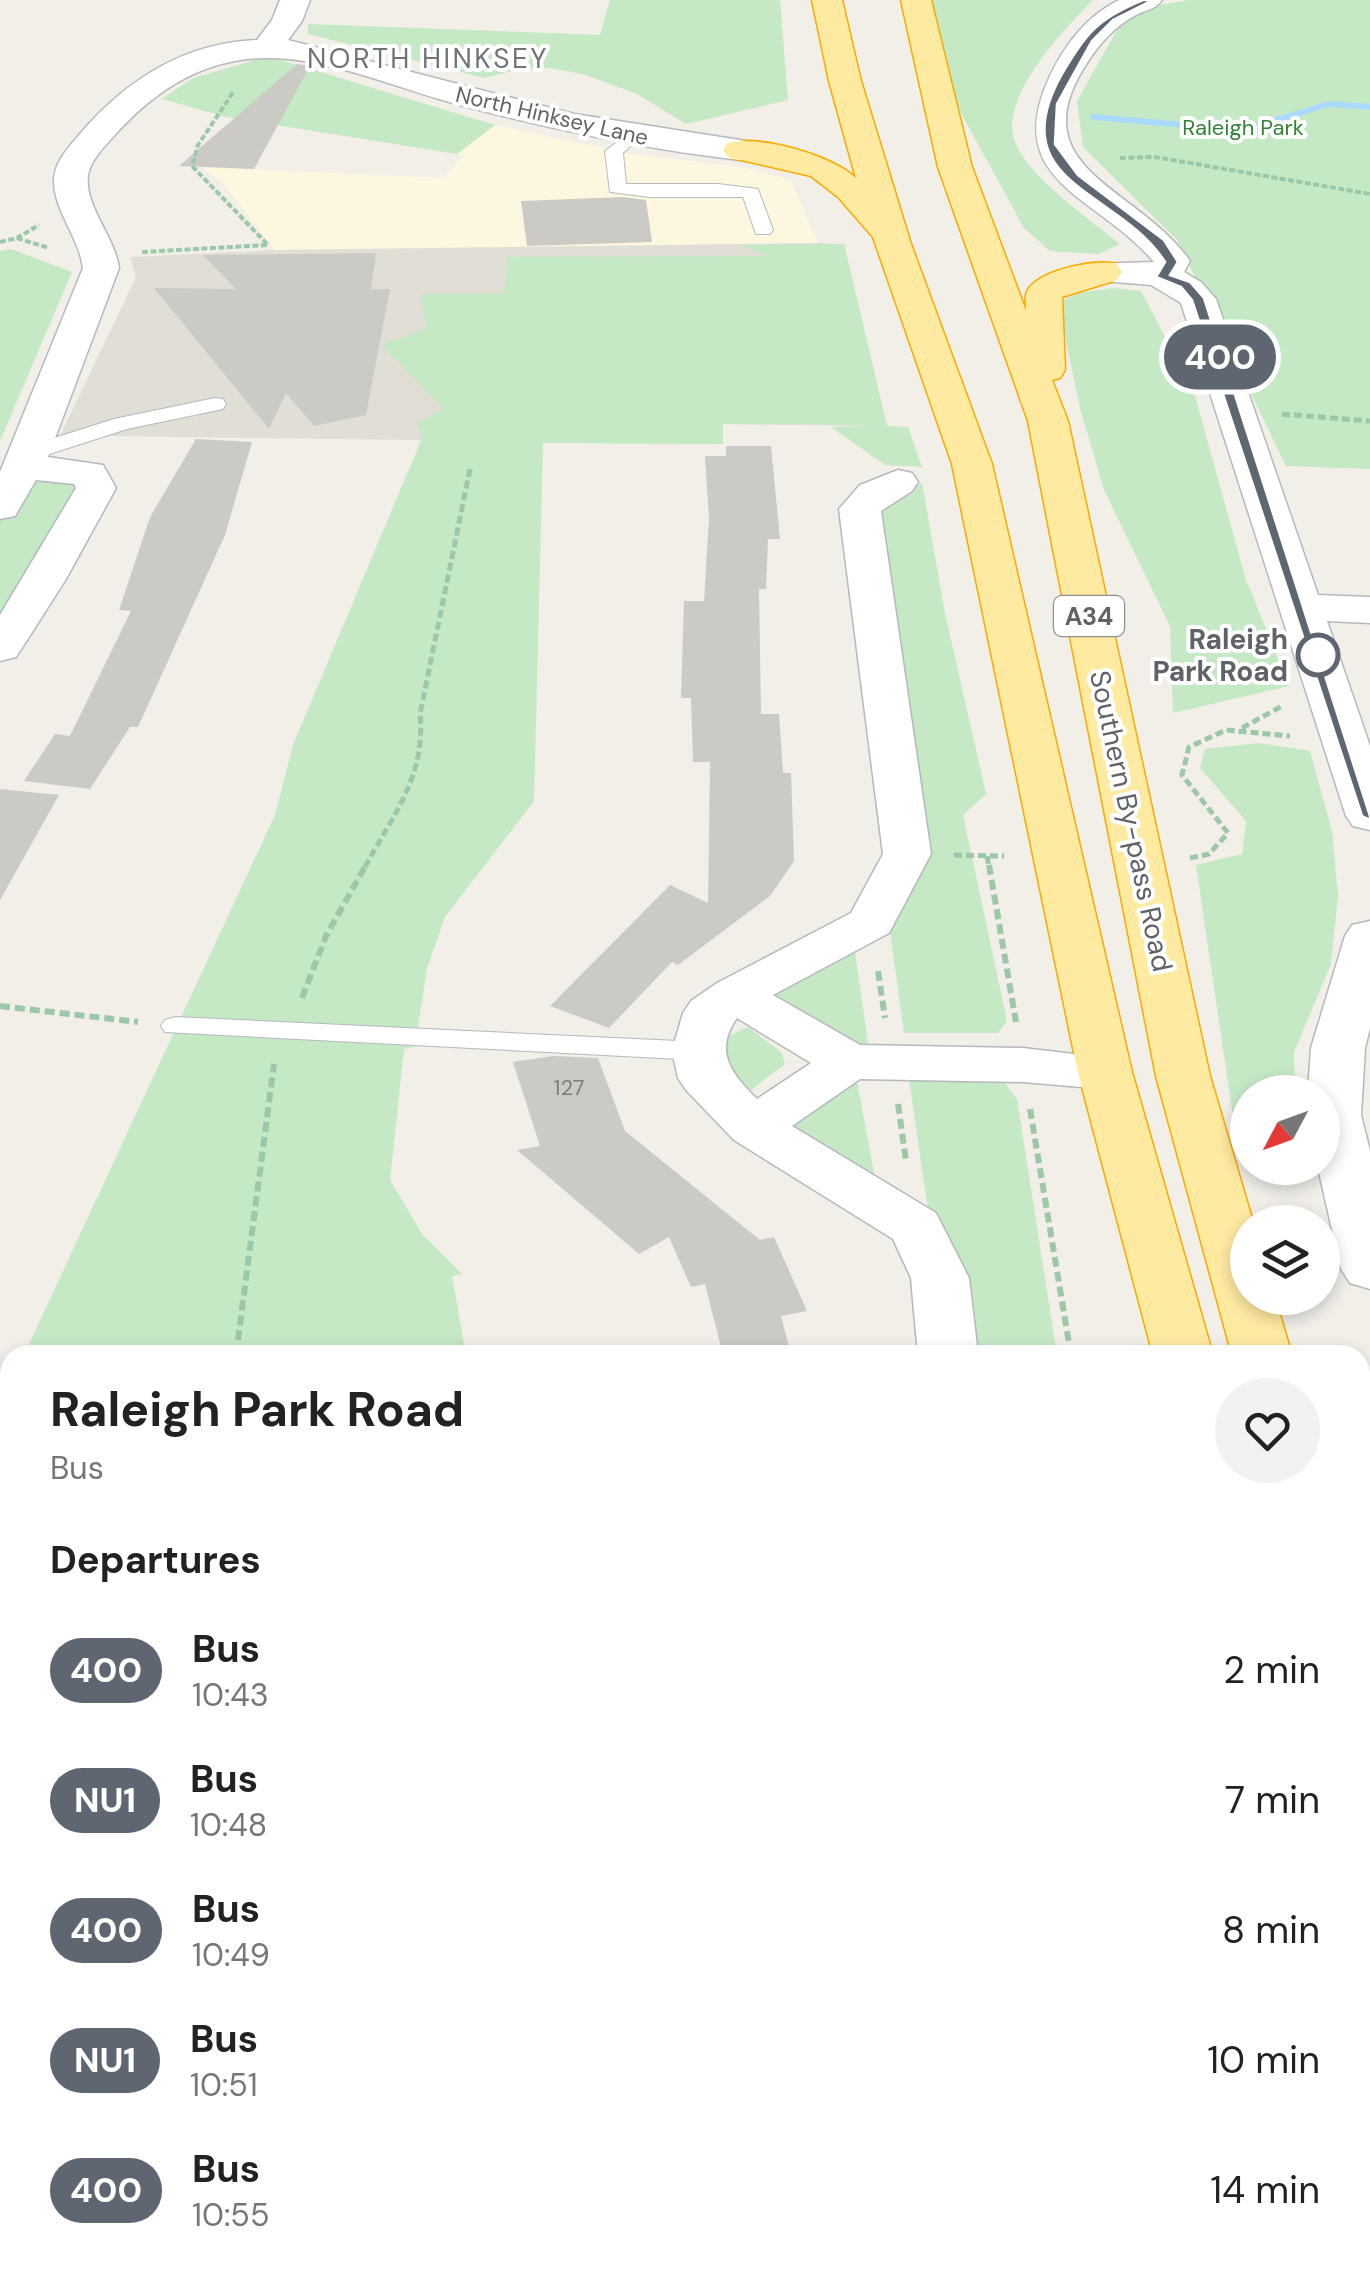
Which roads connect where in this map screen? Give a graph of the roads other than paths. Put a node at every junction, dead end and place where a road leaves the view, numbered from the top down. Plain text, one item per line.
1 (295, 0) edge
2 (827, 0) edge
3 (916, 0) edge
4 (1147, 0) edge
5 (268, 46) junction
6 (845, 81) junction
7 (632, 136) junction
8 (740, 150) junction
9 (955, 166) junction
10 (764, 230) dead end
11 (893, 244) junction
12 (1104, 272) junction
13 (1162, 277) junction
14 (215, 404) dead end
15 (1048, 422) junction
16 (26, 460) junction
17 (898, 482) dead end
18 (0, 507) edge
19 (1301, 607) junction
20 (1370, 610) edge
21 (0, 648) edge
22 (1370, 816) edge
23 (1370, 936) edge
24 (735, 994) junction
25 (176, 1026) road end
26 (699, 1052) junction
27 (849, 1062) junction
28 (1105, 1072) junction
29 (752, 1126) junction
30 (1370, 1269) edge
31 (947, 1345) edge
32 (1180, 1345) edge
33 (1259, 1345) edge

1 - 5 street
2 - 6 highway
3 - 9 highway, Southern By-pass Road / A34
4 - 13 street
5 - 7 street, North Hinksey Lane
5 - 16 street, North Hinksey Lane
6 - 8 highway
6 - 11 highway
7 - 8 street, North Hinksey Lane
7 - 10 lane
8 - 11 highway
9 - 12 highway
9 - 15 highway, Southern By-pass Road / A34
11 - 28 highway
12 - 13 street
12 - 15 highway
13 - 19 street
14 - 16 lane
15 - 33 highway, Southern By-pass Road / A34
16 - 18 street
16 - 21 street
17 - 24 street
19 - 20 street
19 - 22 street
23 - 30 street
24 - 26 street
24 - 27 street
25 - 26 lane
26 - 29 street
27 - 28 street
27 - 29 street
28 - 32 highway
29 - 31 street

